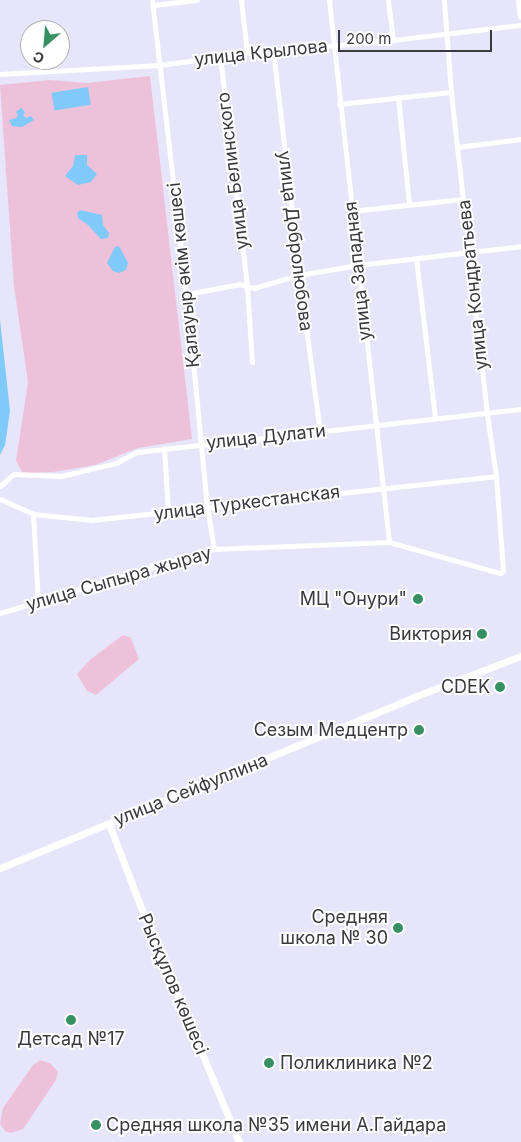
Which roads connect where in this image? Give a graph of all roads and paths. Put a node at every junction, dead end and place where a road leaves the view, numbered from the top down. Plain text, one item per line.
1 (197, 0) edge
2 (241, 0) edge
3 (329, 0) edge
4 (388, 0) edge
5 (444, 0) edge
6 (519, 0) edge
7 (152, 3) edge
8 (521, 16) edge
9 (521, 25) edge
10 (448, 34) junction
11 (393, 40) junction
12 (336, 46) junction
13 (272, 50) junction
14 (247, 53) junction
15 (220, 56) junction
16 (160, 65) junction
17 (0, 74) edge
18 (451, 92) junction
19 (398, 97) junction
20 (340, 104) junction
21 (521, 139) edge
22 (457, 147) junction
23 (463, 199) junction
24 (409, 204) junction
25 (352, 211) junction
26 (521, 246) edge
27 (470, 253) junction
28 (416, 258) junction
29 (358, 265) junction
30 (299, 275) junction
31 (247, 287) junction
32 (187, 294) junction
33 (252, 362) dead end
34 (521, 409) edge
35 (487, 414) junction
36 (434, 418) junction
37 (375, 424) junction
38 (320, 432) junction
39 (202, 443) junction
40 (164, 448) junction
41 (496, 476) junction
42 (0, 486) edge
43 (383, 488) junction
44 (0, 499) edge
45 (207, 506) junction
46 (168, 512) junction
47 (33, 514) junction
48 (389, 542) junction
49 (214, 550) junction
50 (503, 570) joint
51 (38, 603) junction
52 (0, 613) edge
53 (521, 656) edge
54 (109, 824) junction
55 (0, 868) edge
56 (239, 1142) edge

1 - 7 street
2 - 14 street
3 - 12 street, улица Западная
4 - 11 street
5 - 10 street, улица Кондратьева
6 - 8 street
7 - 16 street, Қалауыр әкім көшесі
9 - 10 street, улица Крылова
10 - 11 street, улица Крылова
10 - 18 street, улица Кондратьева
11 - 12 street, улица Крылова
12 - 13 street, улица Крылова
12 - 20 street, улица Западная
13 - 14 street, улица Крылова
13 - 30 street, улица Добролюбова
14 - 15 street, улица Крылова
15 - 16 street, улица Крылова
15 - 31 street, улица Белинского
16 - 17 street, улица Крылова
16 - 32 street, Қалауыр әкім көшесі
18 - 19 street
18 - 22 street, улица Кондратьева
19 - 20 street
19 - 24 street
20 - 25 street, улица Западная
21 - 22 street
22 - 23 street, улица Кондратьева
23 - 24 street
23 - 27 street, улица Кондратьева
24 - 25 street
25 - 29 street, улица Западная
26 - 27 street
27 - 28 street
27 - 35 street, улица Кондратьева
28 - 29 street
28 - 36 street
29 - 30 street
29 - 37 street, улица Западная
30 - 31 street
30 - 38 street, улица Добролюбова
31 - 32 street
31 - 33 street, улица Белинского
32 - 39 street, Қалауыр әкім көшесі
34 - 35 street, улица Дулати
35 - 36 street, улица Дулати
35 - 41 street, улица Кондратьева
36 - 37 street, улица Дулати
37 - 38 street, улица Дулати
37 - 43 street, улица Западная
38 - 39 street, улица Дулати
39 - 40 street, улица Дулати
39 - 45 street, Қалауыр әкім көшесі
40 - 42 street, улица Дулати
40 - 46 street
41 - 43 street, улица Туркестанская
41 - 50 street, улица Кондратьева
43 - 45 street, улица Туркестанская
43 - 48 street, улица Западная
44 - 47 street, улица Туркестанская
45 - 46 street, улица Туркестанская
45 - 49 street, Қалауыр әкім көшесі
46 - 47 street, улица Туркестанская
47 - 51 street
48 - 49 street, улица Сыпыра жырау
48 - 50 street, улица Сыпыра жырау
49 - 51 street, улица Сыпыра жырау
51 - 52 street, улица Сыпыра жырау
53 - 54 street, улица Сейфуллина
54 - 55 street, улица Сейфуллина
54 - 56 street, Рысқұлов көшесі

